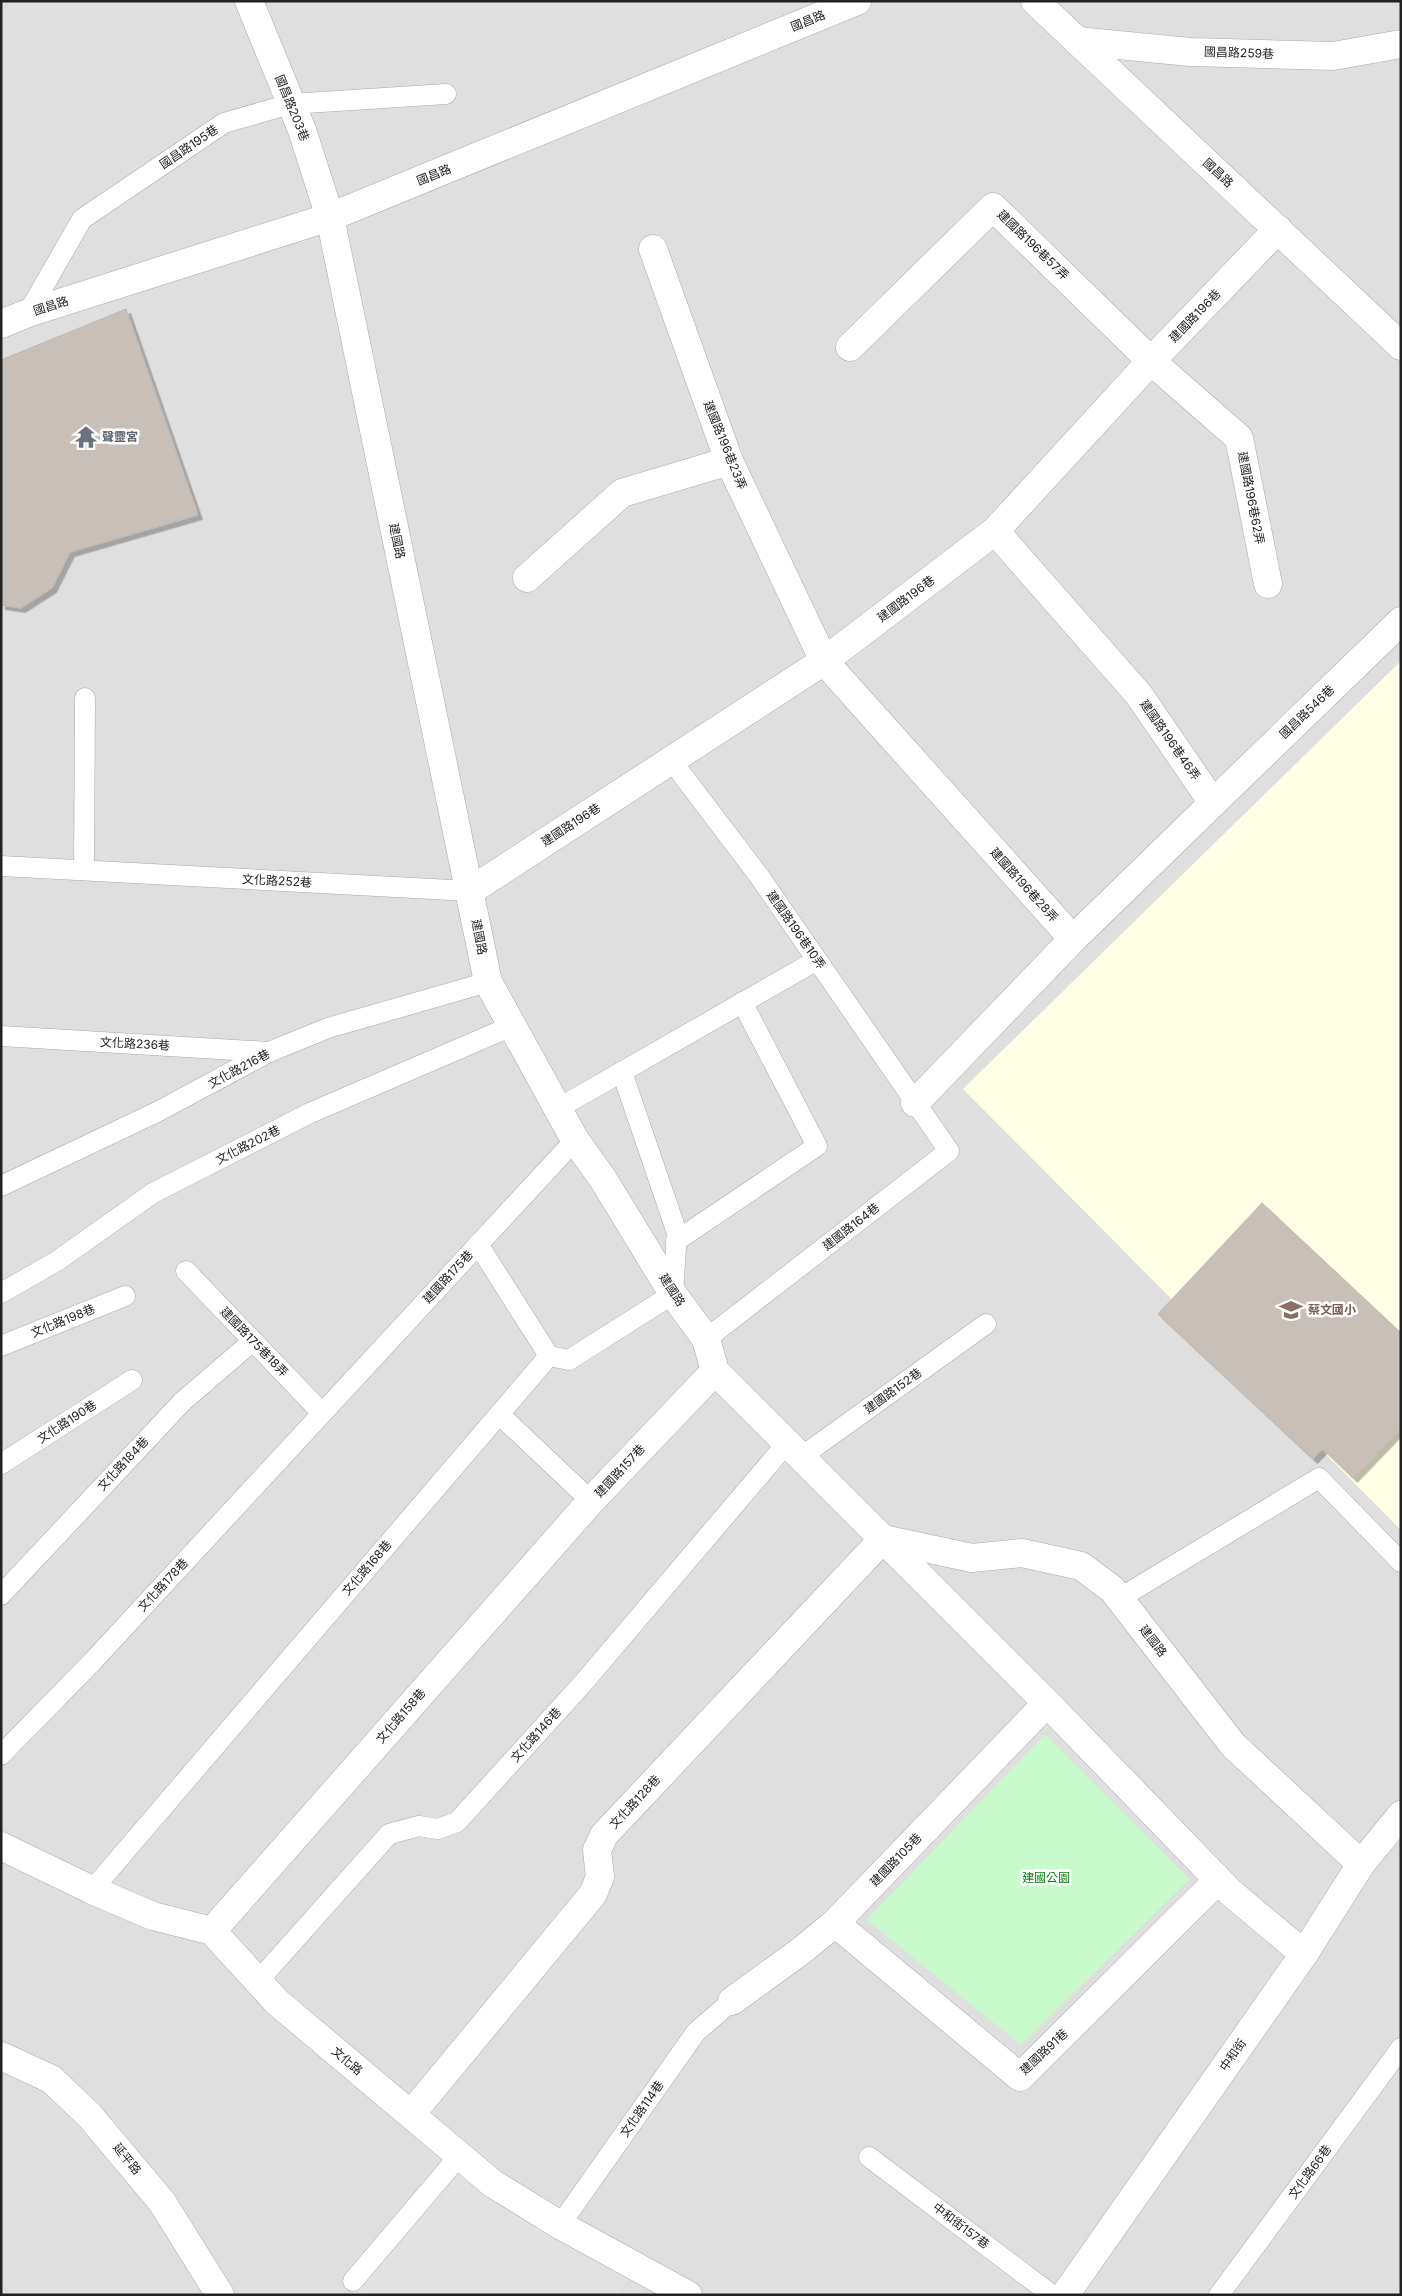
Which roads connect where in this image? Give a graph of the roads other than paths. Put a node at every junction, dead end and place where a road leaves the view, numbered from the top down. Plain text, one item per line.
1 (249, 1) edge
2 (857, 1) edge
3 (1035, 1) edge
4 (1077, 40) junction
5 (1401, 44) edge
6 (446, 94) dead end
7 (290, 104) junction
8 (330, 217) junction
9 (1278, 229) junction
10 (653, 249) dead end
11 (28, 314) junction
12 (1, 324) edge
13 (1401, 346) edge
14 (850, 347) dead end
15 (1151, 361) junction
16 (729, 461) junction
17 (995, 531) junction
18 (526, 578) dead end
19 (1268, 584) dead end
20 (1401, 621) edge
21 (824, 661) junction
22 (85, 698) dead end
23 (672, 760) junction
24 (1213, 803) junction
25 (1, 866) edge
26 (84, 870) junction
27 (470, 891) junction
28 (1073, 939) junction
29 (817, 960) junction
30 (488, 982) junction
31 (742, 1002) junction
32 (512, 1026) junction
33 (1, 1036) edge
34 (269, 1052) junction
35 (622, 1072) junction
36 (915, 1103) junction
37 (557, 1109) junction
38 (575, 1140) junction
39 (1, 1186) edge
40 (676, 1241) junction
41 (478, 1244) junction
42 (186, 1270) dead end
43 (1, 1293) edge
44 (673, 1294) junction
45 (125, 1296) dead end
46 (986, 1324) dead end
47 (706, 1339) junction
48 (252, 1341) junction
49 (1, 1346) edge
50 (548, 1356) junction
51 (715, 1371) junction
52 (132, 1380) dead end
53 (322, 1413) junction
54 (498, 1414) junction
55 (794, 1450) junction
56 (1, 1464) edge
57 (591, 1501) junction
58 (883, 1539) junction
59 (1401, 1562) edge
60 (1, 1595) edge
61 (1120, 1598) junction
62 (1047, 1703) junction
63 (1, 1755) edge
64 (1396, 1830) edge
65 (1, 1846) edge
66 (1361, 1864) junction
67 (1218, 1880) junction
68 (92, 1890) junction
69 (835, 1923) junction
70 (212, 1931) junction
71 (1304, 1954) junction
72 (258, 1981) junction
73 (732, 2001) joint
74 (1401, 2048) edge
75 (1, 2056) edge
76 (412, 2113) junction
77 (460, 2155) junction
78 (869, 2157) dead end
79 (560, 2225) junction
80 (353, 2281) dead end
81 (220, 2295) edge
82 (688, 2295) edge
83 (1052, 2295) edge
84 (1065, 2295) edge
85 (1219, 2295) edge

1 - 7 street, 國昌路203巷
2 - 8 street, 國昌路
3 - 4 street, 國昌路
4 - 5 street, 國昌路259巷
4 - 9 street, 國昌路
6 - 7 lane, 國昌路195巷
7 - 8 street, 國昌路203巷
7 - 11 lane, 國昌路195巷
8 - 11 street, 國昌路
8 - 27 street, 建國路
9 - 13 street, 國昌路
9 - 15 street, 建國路196巷
10 - 16 street, 建國路196巷23弄
11 - 12 street, 國昌路
14 - 15 street, 建國路196巷57弄
15 - 17 street, 建國路196巷
15 - 19 street, 建國路196巷62弄
16 - 18 street
16 - 21 street, 建國路196巷23弄
17 - 21 street, 建國路196巷
17 - 24 street, 建國路196巷46弄
20 - 24 street, 國昌路546巷
21 - 23 street, 建國路196巷
21 - 28 street, 建國路196巷28弄
22 - 26 lane
23 - 27 street, 建國路196巷
23 - 29 lane, 建國路196巷10弄
24 - 28 street
25 - 26 lane, 文化路252巷
26 - 27 lane, 文化路252巷
27 - 30 street, 建國路
28 - 36 street
29 - 31 lane
29 - 36 lane, 建國路196巷10弄
30 - 32 street, 建國路
30 - 34 lane, 文化路216巷
31 - 35 lane
31 - 40 lane
32 - 37 street, 建國路
32 - 43 lane, 文化路202巷
33 - 34 lane, 文化路236巷
34 - 39 lane, 文化路216巷
35 - 37 lane
35 - 40 lane
36 - 47 lane, 建國路164巷
37 - 38 street, 建國路
38 - 41 lane, 建國路175巷
38 - 44 street, 建國路
40 - 44 lane
41 - 50 lane
41 - 53 lane, 建國路175巷
42 - 48 lane, 建國路175巷18弄
44 - 47 street, 建國路
44 - 50 lane
45 - 49 lane, 文化路198巷
46 - 55 lane, 建國路152巷
47 - 51 street, 建國路
48 - 53 lane, 建國路175巷18弄
48 - 60 lane, 文化路184巷
50 - 54 lane, 文化路168巷
51 - 55 street, 建國路
51 - 57 street, 建國路157巷
52 - 56 lane, 文化路190巷
53 - 63 lane, 文化路178巷
54 - 57 lane, 建國路157巷
54 - 68 lane, 文化路168巷
55 - 58 street, 建國路
55 - 72 lane, 文化路146巷
57 - 70 street, 文化路158巷
58 - 61 street, 建國路
58 - 62 street, 建國路
58 - 76 street, 文化路128巷
59 - 61 lane
61 - 66 street, 建國路
62 - 67 street, 建國路
62 - 69 street, 建國路105巷
64 - 66 street, 中和街
65 - 68 street
66 - 71 street, 中和街
67 - 69 street, 建國路91巷
67 - 71 street, 建國路
68 - 70 street
69 - 73 street, 建國路105巷
70 - 72 street, 文化路
71 - 84 street, 中和街
72 - 76 street, 文化路
73 - 79 lane, 文化路114巷
74 - 85 lane, 文化路66巷
75 - 81 street, 延平路
76 - 77 street, 文化路
77 - 79 street, 文化路
77 - 80 lane
78 - 83 lane, 中和街157巷
79 - 82 street, 文化路

